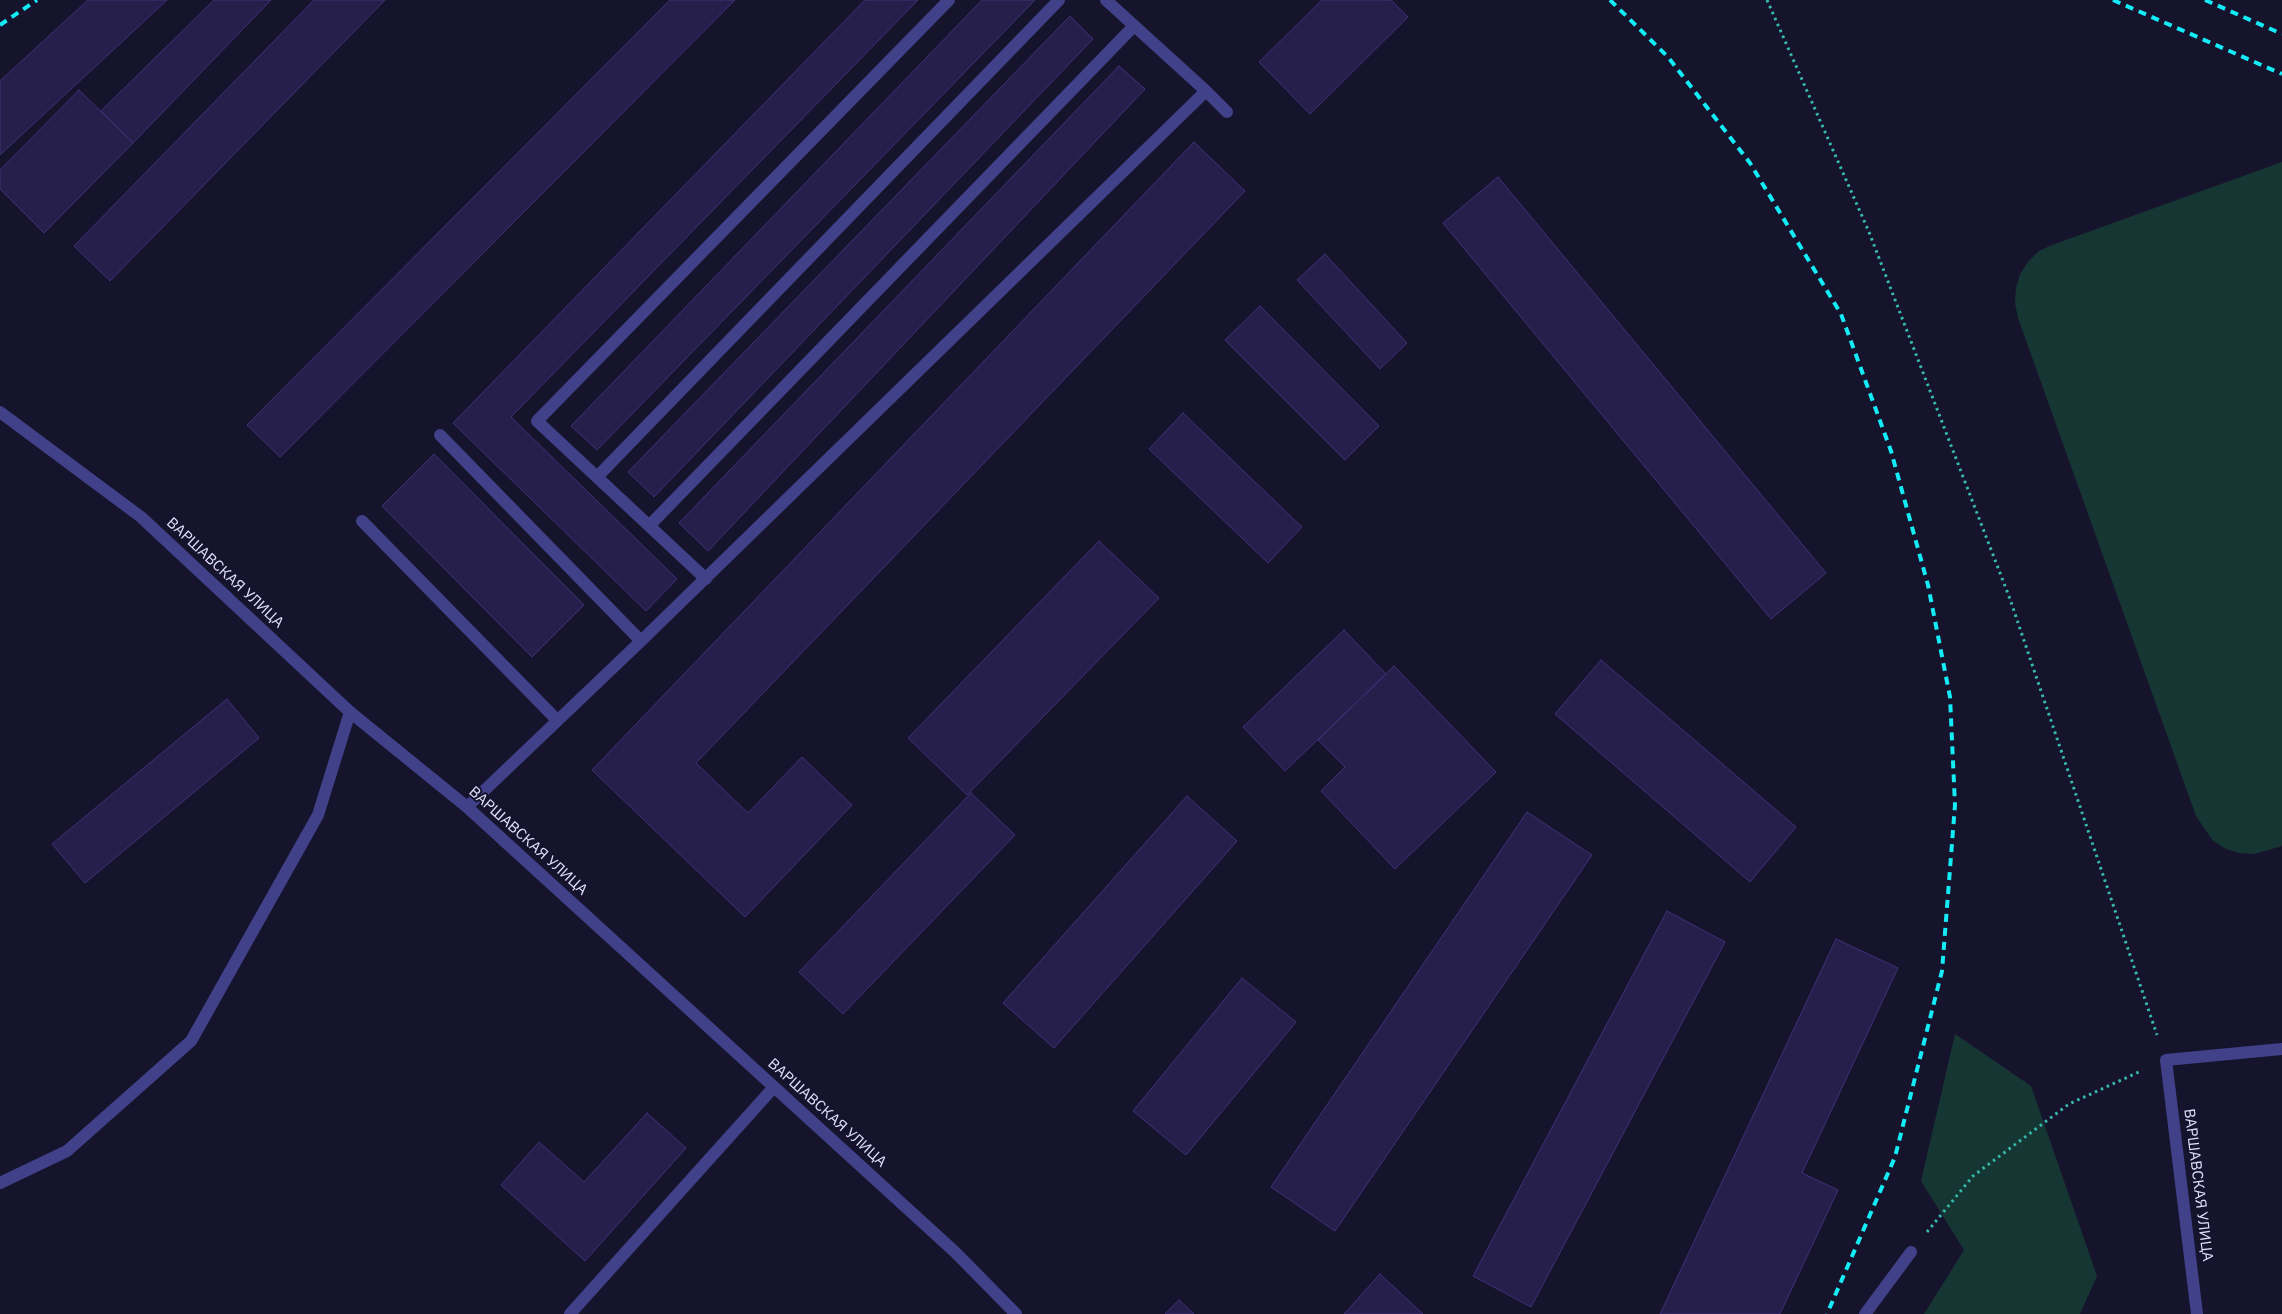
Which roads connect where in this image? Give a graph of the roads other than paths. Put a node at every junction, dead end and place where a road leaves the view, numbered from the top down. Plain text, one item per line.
1 (949, 0) edge
2 (1059, 0) edge
3 (1106, 0) edge
4 (1133, 27) junction
5 (1206, 91) junction
6 (1227, 112) dead end
7 (0, 412) edge
8 (440, 435) dead end
9 (598, 477) junction
10 (362, 521) dead end
11 (650, 525) junction
12 (706, 579) junction
13 (641, 642) junction
14 (350, 712) junction
15 (557, 720) junction
16 (467, 807) junction
17 (2282, 1049) edge
18 (774, 1087) junction
19 (0, 1183) edge
20 (1911, 1252) road end
21 (570, 1314) edge
22 (1016, 1314) edge
23 (1865, 1314) edge
24 (2197, 1314) edge

1 - 9 street
2 - 9 street
3 - 4 street
4 - 5 street
4 - 11 street
5 - 6 street
5 - 12 street
7 - 14 street, ВАРШАВСКАЯ УЛИЦА
8 - 13 street
9 - 11 street
10 - 15 street
11 - 12 street
12 - 13 street
13 - 15 street
14 - 16 street, ВАРШАВСКАЯ УЛИЦА
14 - 19 street
15 - 16 street
16 - 18 street, ВАРШАВСКАЯ УЛИЦА
17 - 24 street, ВАРШАВСКАЯ УЛИЦА
18 - 21 street
18 - 22 street, ВАРШАВСКАЯ УЛИЦА
20 - 23 street

